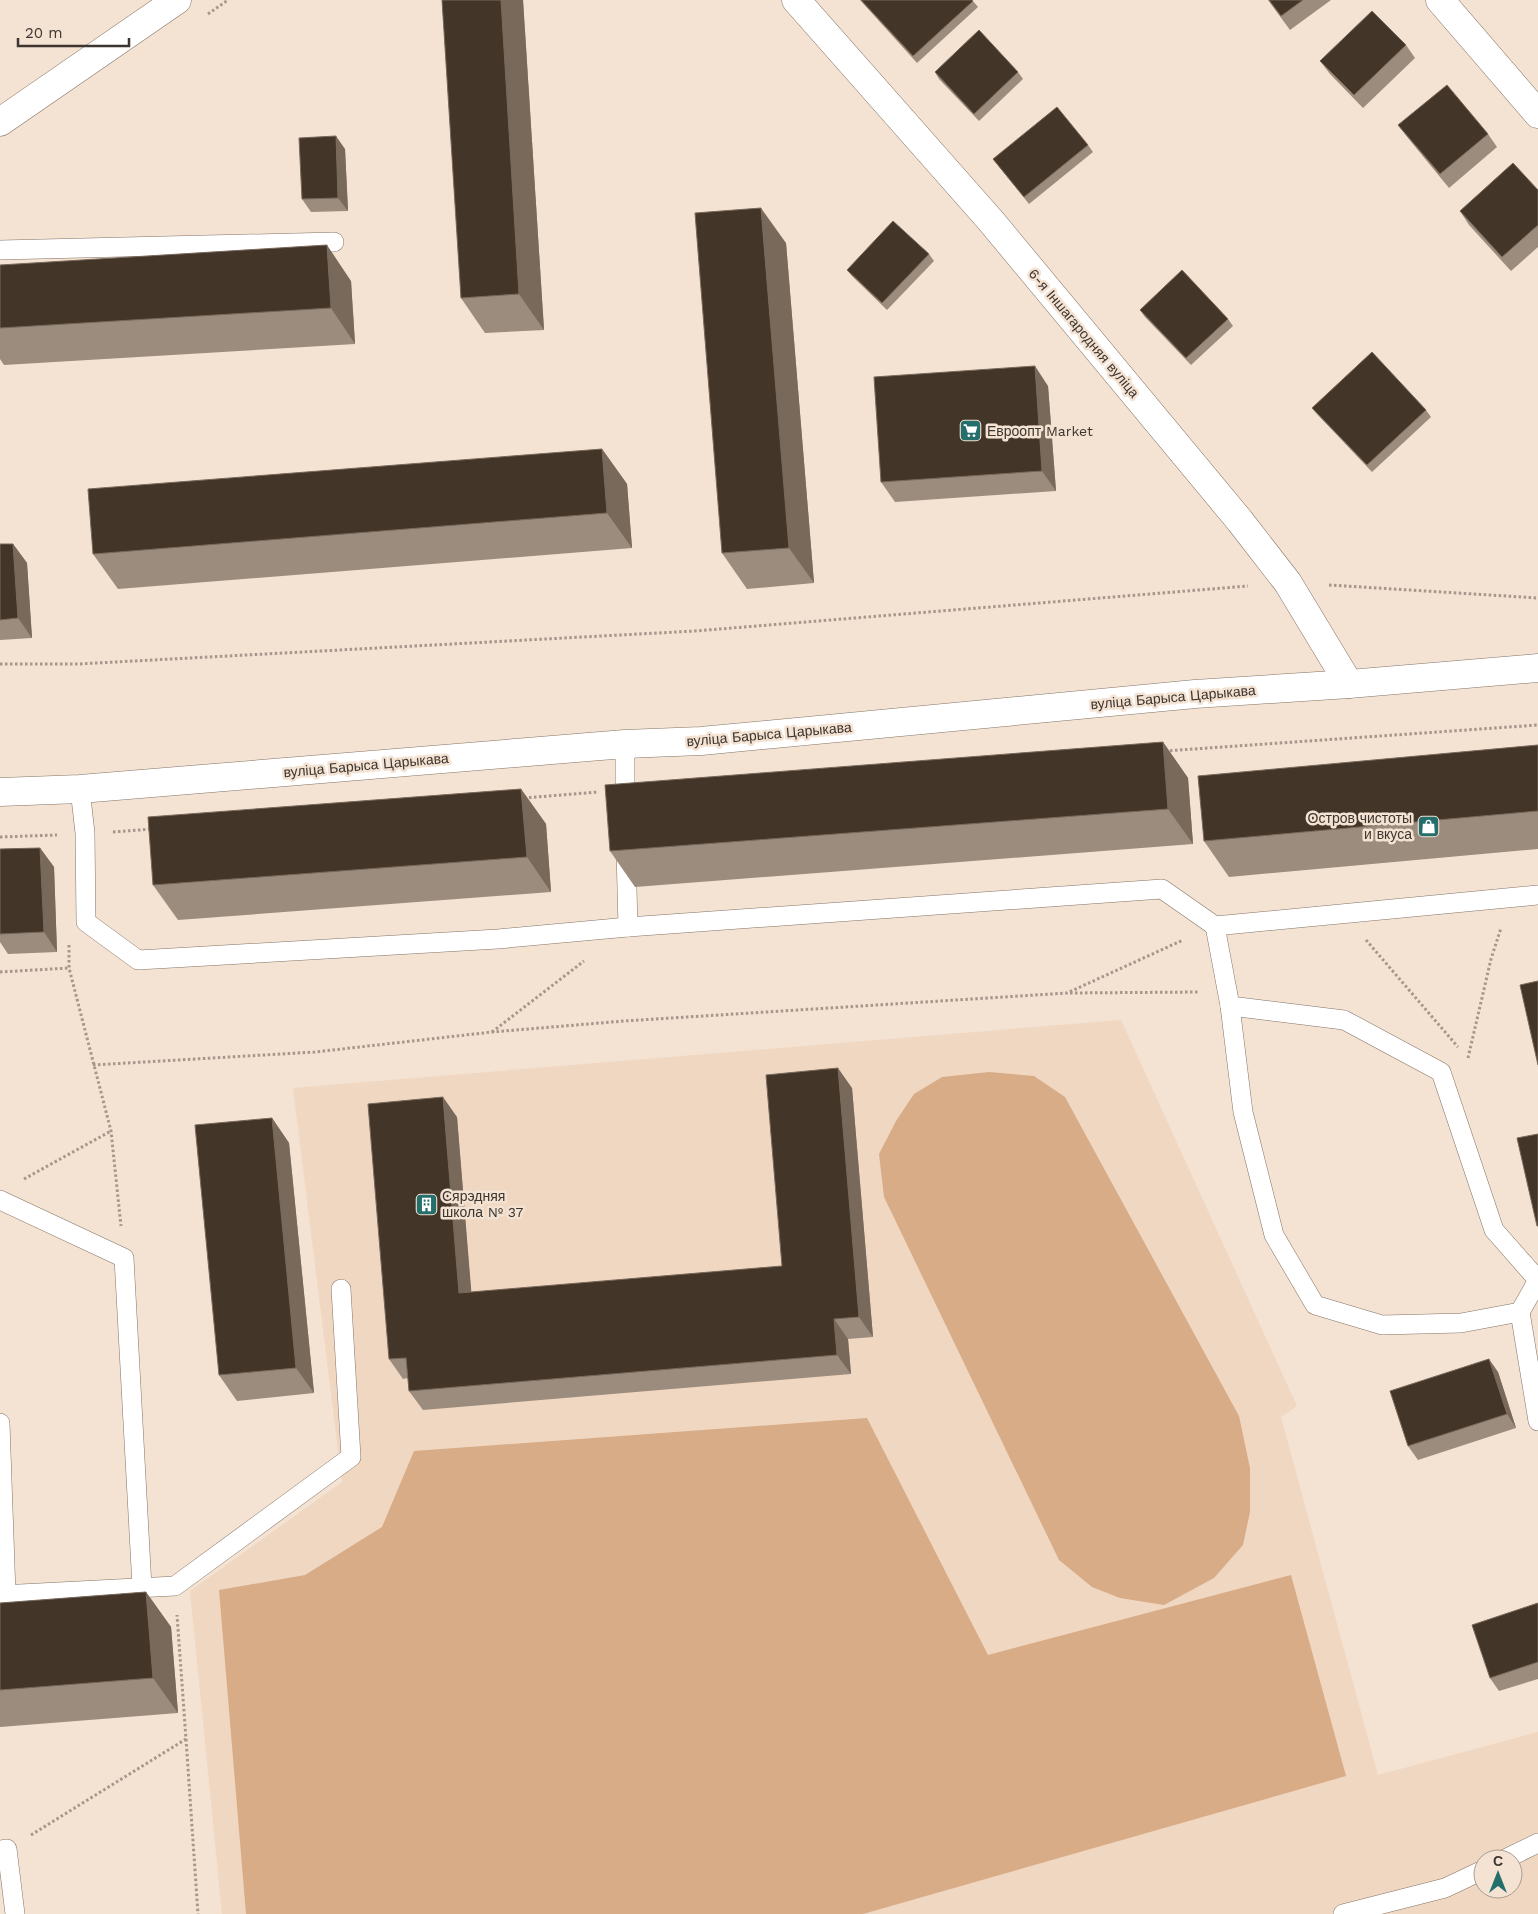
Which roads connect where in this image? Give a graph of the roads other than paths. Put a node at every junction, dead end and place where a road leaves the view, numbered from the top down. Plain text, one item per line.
1 (177, 0) edge
2 (796, 0) edge
3 (1440, 0) edge
4 (1538, 114) edge
5 (0, 122) edge
6 (334, 242) dead end
7 (0, 250) edge
8 (1538, 668) edge
9 (1349, 684) junction
10 (625, 744) junction
11 (80, 789) junction
12 (0, 792) edge
13 (1538, 894) edge
14 (1215, 926) junction
15 (628, 927) junction
16 (1228, 999) junction
17 (0, 1200) edge
18 (1538, 1280) edge
19 (341, 1289) dead end
20 (1520, 1312) junction
21 (1538, 1421) edge
22 (0, 1423) edge
23 (142, 1587) junction
24 (3, 1594) edge
25 (1538, 1843) edge
26 (4, 1850) edge
27 (1523, 1850) edge
28 (1473, 1875) edge
29 (15, 1914) edge
30 (1343, 1914) edge

1 - 5 main road
2 - 9 main road, 6-я Іншагародняя вуліца
3 - 4 main road
6 - 7 lane
8 - 9 main road, вуліца Барыса Царыкава
9 - 10 main road, вуліца Барыса Царыкава
10 - 11 main road, вуліца Барыса Царыкава
10 - 15 lane
11 - 12 main road, вуліца Барыса Царыкава
11 - 15 lane
13 - 14 lane
14 - 15 lane
14 - 16 lane
16 - 18 lane
16 - 20 lane
17 - 23 lane
18 - 20 lane
19 - 23 lane
20 - 21 lane
22 - 24 lane
23 - 24 lane
25 - 27 lane
26 - 29 lane
28 - 30 lane

